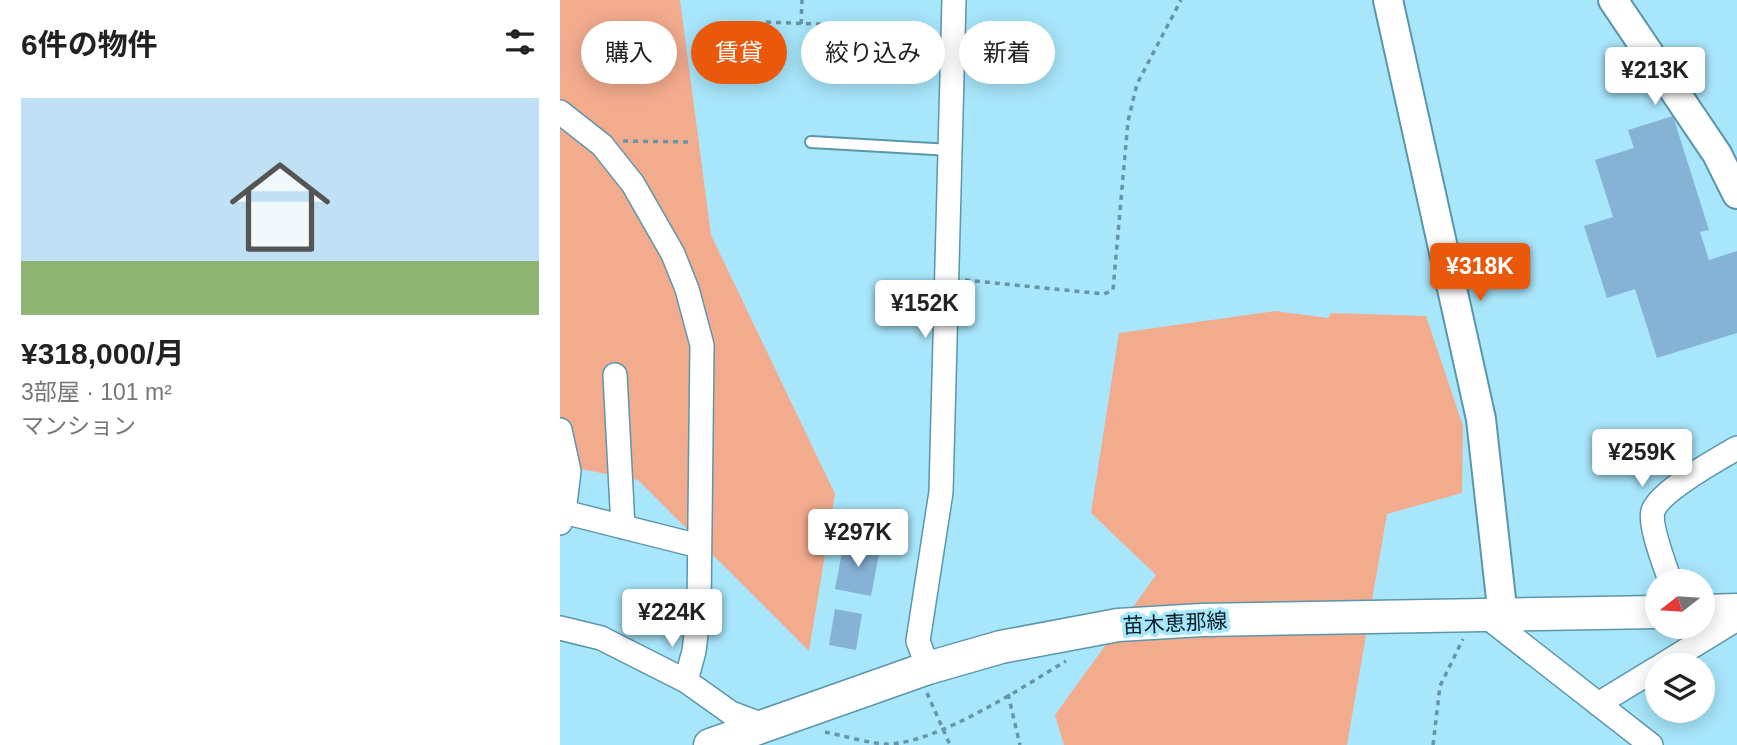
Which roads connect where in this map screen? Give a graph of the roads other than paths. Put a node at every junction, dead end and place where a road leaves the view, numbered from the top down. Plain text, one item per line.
1 (954, 0) edge
2 (1388, 0) edge
3 (1613, 0) edge
4 (560, 112) edge
5 (811, 142) dead end
6 (951, 150) junction
7 (1737, 194) edge
8 (615, 375) dead end
9 (560, 430) edge
10 (1737, 448) edge
11 (562, 517) edge
12 (623, 527) junction
13 (699, 546) junction
14 (1666, 569) edge
15 (1737, 610) edge
16 (1715, 611) edge
17 (1645, 612) edge
18 (1486, 617) junction
19 (1737, 619) edge
20 (560, 628) edge
21 (1682, 653) edge
22 (923, 671) junction
23 (1645, 675) edge
24 (686, 681) junction
25 (1598, 704) junction
26 (766, 726) junction
27 (720, 743) edge
28 (1651, 745) edge

1 - 6 street
2 - 18 street
3 - 7 street
4 - 13 street
5 - 6 lane
6 - 22 street
8 - 12 street
9 - 11 street
10 - 14 street
11 - 12 street
12 - 13 street
13 - 24 street
15 - 16 main road
17 - 18 main road, 苗木恵那線
18 - 22 main road, 苗木恵那線
18 - 25 street
19 - 21 street
20 - 24 street
22 - 26 main road, 苗木恵那線
23 - 25 street
24 - 26 street
25 - 28 street
26 - 27 main road, 苗木恵那線

